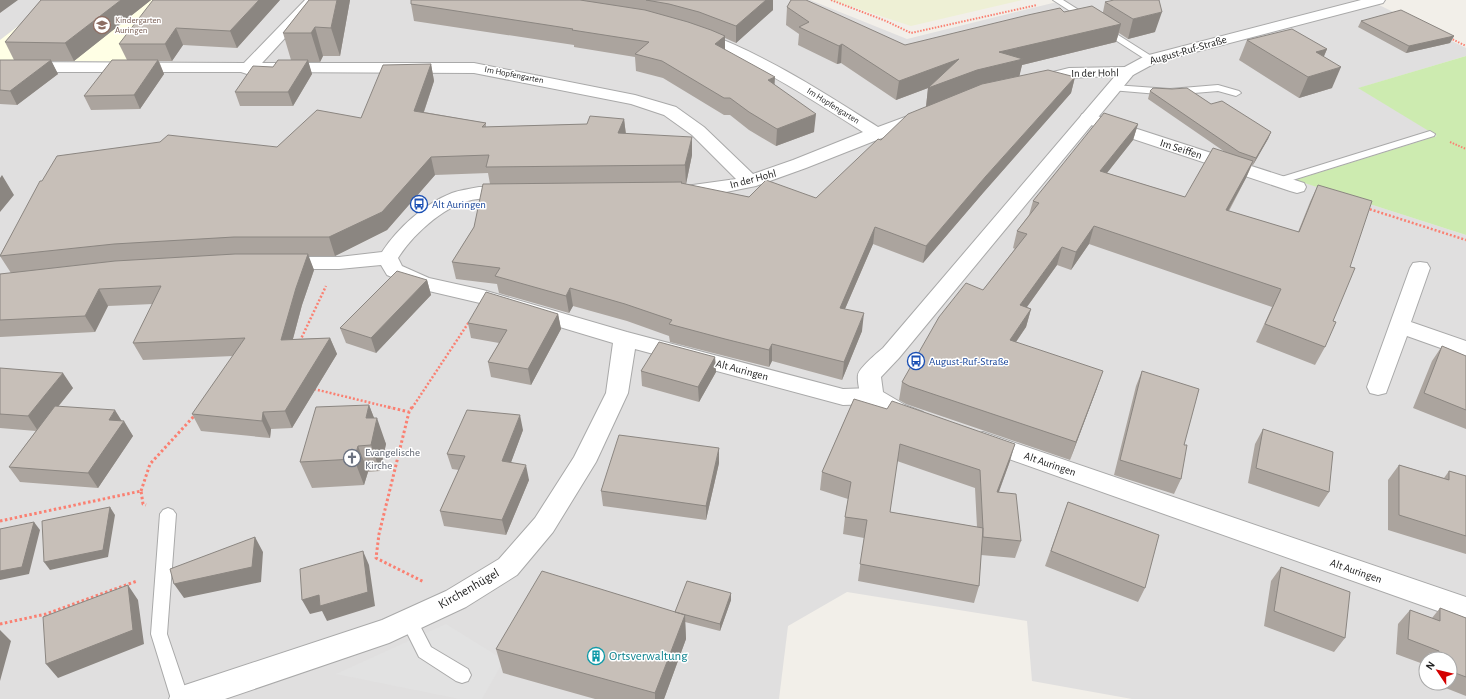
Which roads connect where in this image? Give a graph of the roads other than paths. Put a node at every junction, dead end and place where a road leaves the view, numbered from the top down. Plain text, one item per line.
1 (314, 0) edge
2 (1057, 0) edge
3 (1376, 0) edge
4 (684, 31) edge
5 (1151, 59) junction
6 (0, 67) edge
7 (247, 69) junction
8 (1127, 72) junction
9 (1018, 85) edge
10 (1114, 88) junction
11 (1236, 93) dead end
12 (939, 109) edge
13 (1088, 118) junction
14 (876, 133) junction
15 (1430, 134) dead end
16 (1279, 181) junction
17 (750, 182) junction
18 (1297, 186) dead end
19 (659, 192) edge
20 (526, 193) edge
21 (388, 258) junction
22 (264, 263) edge
23 (1420, 268) dead end
24 (1399, 326) junction
25 (625, 340) junction
26 (1466, 350) edge
27 (1378, 387) dead end
28 (872, 396) junction
29 (934, 424) edge
30 (964, 435) edge
31 (168, 514) road end
32 (1466, 609) edge
33 (409, 620) junction
34 (462, 674) dead end
35 (180, 699) edge
36 (184, 699) edge

1 - 7 street
2 - 5 lane
3 - 5 street, August-Ruf-Straße
4 - 14 street, Im Hopfengarten
5 - 8 street, August-Ruf-Straße
6 - 7 street, Im Hopfengarten
7 - 17 street, Im Hopfengarten
8 - 9 street, In der Hohl
8 - 10 street, August-Ruf-Straße
10 - 11 lane
10 - 13 street, August-Ruf-Straße
12 - 14 street, In der Hohl
13 - 16 street, Im Seiffen
13 - 28 street, August-Ruf-Straße
14 - 17 street, In der Hohl
15 - 16 lane
16 - 18 street, Im Seiffen
17 - 19 street, In der Hohl
20 - 21 street
21 - 22 street
21 - 25 street, Alt Auringen
23 - 24 street
24 - 26 street
24 - 27 street
25 - 28 street, Alt Auringen
25 - 33 street, Kirchenhügel
28 - 29 street
30 - 32 street, Alt Auringen
31 - 35 lane
33 - 34 lane
33 - 36 street, Kirchenhügel

